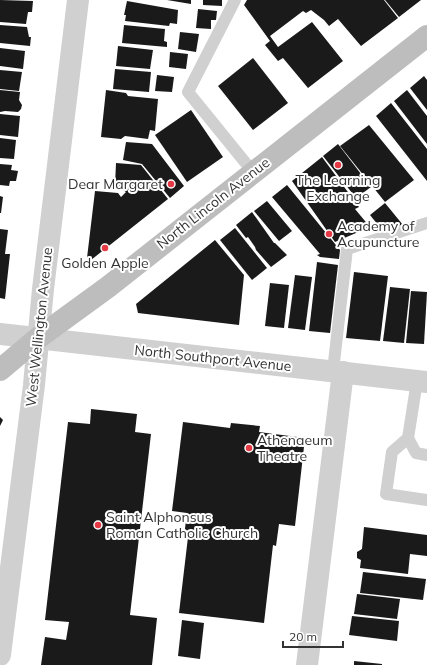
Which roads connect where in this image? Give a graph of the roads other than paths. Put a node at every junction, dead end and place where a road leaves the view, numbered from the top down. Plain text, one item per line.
1 (78, 0) edge
2 (235, 0) edge
3 (427, 36) edge
4 (253, 172) junction
5 (427, 223) edge
6 (0, 334) edge
7 (38, 338) junction
8 (0, 370) edge
9 (338, 372) junction
10 (422, 381) edge
11 (408, 438) junction
12 (427, 455) edge
13 (427, 500) edge
14 (4, 591) edge
15 (0, 655) edge
16 (307, 665) edge

1 - 7 street, West Wellington Avenue
2 - 4 lane
3 - 4 main road, North Lincoln Avenue
4 - 7 main road, North Lincoln Avenue
5 - 9 lane
6 - 7 street, North Southport Avenue
7 - 8 main road, North Lincoln Avenue
7 - 9 street, North Southport Avenue
7 - 14 street, West Wellington Avenue
9 - 10 street, North Southport Avenue
9 - 16 street
10 - 11 lane
11 - 12 lane
11 - 13 lane
14 - 15 street, West Wellington Avenue

